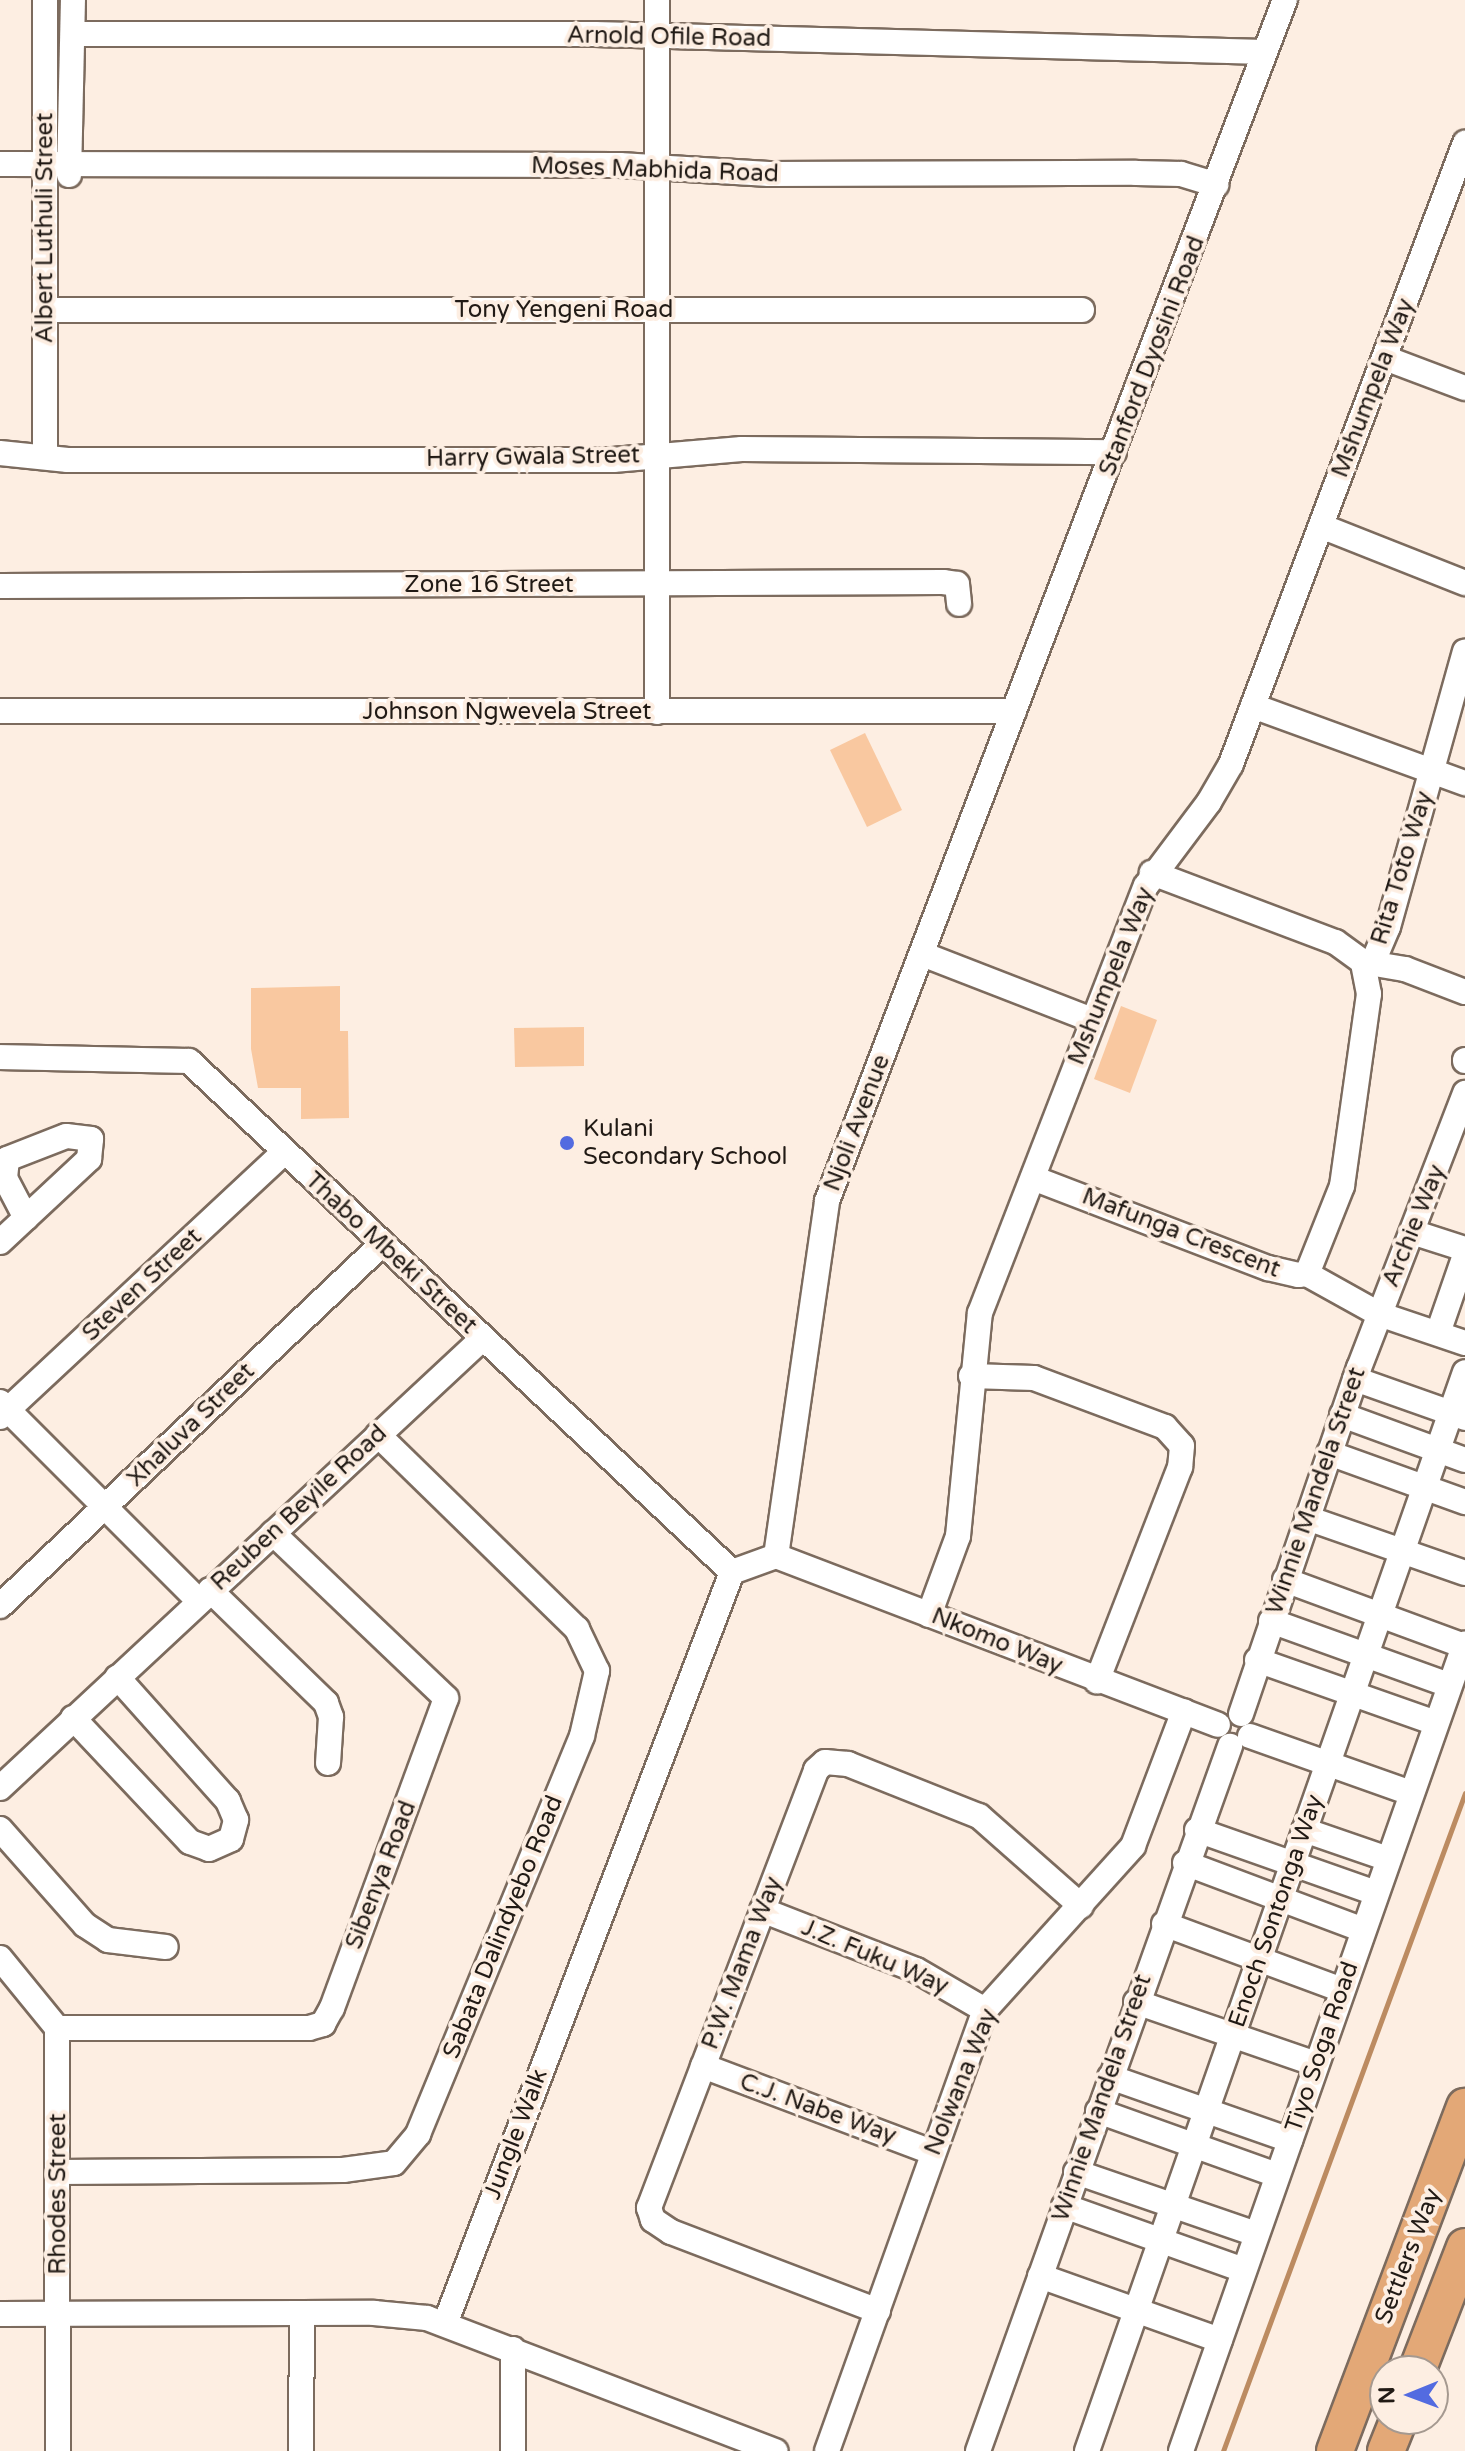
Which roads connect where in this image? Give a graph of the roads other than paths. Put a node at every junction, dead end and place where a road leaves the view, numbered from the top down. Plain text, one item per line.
1 (45, 0) edge
2 (73, 0) edge
3 (657, 0) edge
4 (1285, 0) edge
5 (73, 34) junction
6 (657, 36) junction
7 (1265, 52) junction
8 (1465, 143) edge
9 (0, 164) edge
10 (657, 168) junction
11 (65, 169) junction
12 (0, 178) edge
13 (1216, 185) junction
14 (1457, 189) edge
15 (45, 310) junction
16 (657, 310) junction
17 (1082, 310) dead end
18 (1385, 358) junction
19 (1465, 388) edge
20 (1114, 452) junction
21 (0, 453) edge
22 (657, 454) junction
23 (45, 456) junction
24 (1321, 526) junction
25 (1465, 583) edge
26 (657, 584) junction
27 (0, 586) edge
28 (959, 604) dead end
29 (1465, 652) edge
30 (1253, 706) junction
31 (0, 711) edge
32 (1014, 711) junction
33 (657, 712) junction
34 (1431, 774) junction
35 (1465, 783) edge
36 (1152, 873) junction
37 (922, 954) junction
38 (1368, 962) junction
39 (1465, 992) edge
40 (1092, 1020) junction
41 (0, 1057) edge
42 (1465, 1093) edge
43 (1457, 1140) edge
44 (284, 1152) junction
45 (1033, 1178) junction
46 (26, 1218) dead end
47 (1412, 1232) junction
48 (0, 1242) edge
49 (382, 1244) junction
50 (1465, 1252) edge
51 (1307, 1274) junction
52 (1379, 1314) junction
53 (1438, 1333) junction
54 (482, 1339) junction
55 (1465, 1343) edge
56 (1465, 1372) edge
57 (971, 1376) junction
58 (1355, 1379) junction
59 (3, 1410) edge
60 (1342, 1415) junction
61 (1458, 1415) edge
62 (378, 1435) junction
63 (1438, 1450) junction
64 (1329, 1453) junction
65 (1465, 1460) edge
66 (1424, 1487) junction
67 (1465, 1502) edge
68 (105, 1508) junction
69 (1307, 1518) junction
70 (273, 1533) junction
71 (1402, 1551) junction
72 (776, 1556) junction
73 (732, 1572) junction
74 (1465, 1573) edge
75 (1285, 1580) junction
76 (204, 1596) junction
77 (0, 1606) edge
78 (929, 1615) junction
79 (1380, 1615) junction
80 (1271, 1621) junction
81 (1464, 1645) edge
82 (1365, 1655) junction
83 (1257, 1660) junction
84 (117, 1677) junction
85 (1097, 1681) junction
86 (1449, 1685) junction
87 (1352, 1694) junction
88 (1184, 1711) junction
89 (73, 1718) junction
90 (1436, 1723) junction
91 (1235, 1730) junction
92 (328, 1763) dead end
93 (1328, 1763) junction
94 (0, 1788) edge
95 (1411, 1793) junction
96 (0, 1829) edge
97 (1197, 1830) junction
98 (1304, 1830) junction
99 (1388, 1859) junction
100 (1185, 1863) junction
101 (1293, 1864) junction
102 (1376, 1893) junction
103 (1280, 1899) junction
104 (1081, 1906) junction
105 (762, 1910) junction
106 (1164, 1924) junction
107 (1363, 1930) junction
108 (166, 1947) dead end
109 (0, 1958) edge
110 (1259, 1959) junction
111 (1342, 1990) junction
112 (1136, 2002) junction
113 (985, 2010) junction
114 (57, 2028) junction
115 (1233, 2036) junction
116 (1316, 2064) junction
117 (703, 2066) junction
118 (1110, 2077) junction
119 (1465, 2107) edge
120 (1098, 2111) junction
121 (1206, 2111) junction
122 (1290, 2140) junction
123 (1194, 2146) junction
124 (932, 2152) junction
125 (58, 2172) junction
126 (1076, 2172) junction
127 (1277, 2175) junction
128 (1064, 2206) junction
129 (1173, 2206) junction
130 (1256, 2234) junction
131 (1161, 2240) junction
132 (1465, 2247) edge
133 (1244, 2270) junction
134 (1040, 2276) junction
135 (1137, 2310) junction
136 (878, 2311) junction
137 (57, 2313) junction
138 (302, 2313) junction
139 (0, 2314) edge
140 (445, 2324) junction
141 (1220, 2340) junction
142 (513, 2349) junction
143 (1423, 2355) edge
144 (58, 2451) edge
145 (301, 2451) edge
146 (513, 2451) edge
147 (775, 2451) edge
148 (827, 2451) edge
149 (978, 2451) edge
150 (1087, 2451) edge
151 (1181, 2451) edge
152 (1335, 2451) edge

1 - 11 street, Albert Luthuli Street
2 - 5 street, Albert Luthuli Street
3 - 6 street
4 - 7 street, Stanford Dyosini Road
5 - 6 street, Arnold Ofile Road
5 - 11 street, Albert Luthuli Street
6 - 7 street, Arnold Ofile Road
6 - 10 street
7 - 13 street, Stanford Dyosini Road
8 - 14 street, Mshumpela Way
9 - 11 street, Moses Mabhida Road
10 - 11 street, Moses Mabhida Road
10 - 13 street, Moses Mabhida Road
10 - 16 street
11 - 12 street, Moses Mabhida Road
11 - 15 street, Albert Luthuli Street
13 - 20 street, Stanford Dyosini Road
14 - 18 street, Mshumpela Way
15 - 16 street, Tony Yengeni Road
15 - 23 street, Albert Luthuli Street
16 - 17 street, Tony Yengeni Road
16 - 22 street
18 - 19 street
18 - 24 street, Mshumpela Way
20 - 22 street, Harry Gwala Street
20 - 32 street, Stanford Dyosini Road
21 - 23 street, Harry Gwala Street
22 - 23 street, Harry Gwala Street
22 - 26 street
24 - 25 street
24 - 30 street, Mshumpela Way
26 - 27 street, Zone 16 Street
26 - 28 street, Zone 16 Street
26 - 33 street
29 - 34 street, Rita Toto Way
30 - 34 street
30 - 36 street, Mshumpela Way
31 - 33 street, Johnson Ngwevela Street
32 - 33 street, Johnson Ngwevela Street
32 - 37 street, Njoli Avenue
34 - 35 street
34 - 38 street, Rita Toto Way
36 - 38 street
36 - 40 street, Mshumpela Way
37 - 40 street
37 - 72 street, Njoli Avenue
38 - 39 street
38 - 51 street, Mafunga Crescent
40 - 45 street, Mshumpela Way
41 - 44 street, Thabo Mbeki Street
42 - 43 street, Archie Way
43 - 47 street, Archie Way
44 - 49 street, Thabo Mbeki Street
44 - 59 street, Steven Street
45 - 51 street, Mafunga Crescent
45 - 57 street, Mshumpela Way
46 - 48 street
47 - 50 street
47 - 52 street, Archie Way
49 - 54 street, Thabo Mbeki Street
49 - 68 street, Xhaluva Street
50 - 53 street
51 - 52 street
52 - 53 street
52 - 58 street, Winnie Mandela Street
53 - 55 street
54 - 62 street, Reuben Beyile Road
54 - 73 street, Thabo Mbeki Street
56 - 61 street, Enoch Sontonga Way
57 - 78 street, Mshumpela Way
57 - 85 street
58 - 60 street, Winnie Mandela Street
58 - 61 street
59 - 68 street
60 - 63 street
60 - 64 street, Winnie Mandela Street
61 - 63 street, Enoch Sontonga Way
62 - 70 street, Reuben Beyile Road
62 - 125 street, Sabata Dalindyebo Road
63 - 65 street
63 - 66 street, Enoch Sontonga Way
64 - 66 street
64 - 69 street, Winnie Mandela Street
66 - 67 street
66 - 71 street, Enoch Sontonga Way
68 - 76 street
68 - 77 street, Xhaluva Street
69 - 71 street
69 - 75 street, Winnie Mandela Street
70 - 76 street, Reuben Beyile Road
70 - 114 street, Sibenya Road
71 - 74 street
71 - 79 street, Enoch Sontonga Way
72 - 73 street
72 - 78 street, Nkomo Way
73 - 140 street, Jungle Walk
75 - 79 street
75 - 80 street, Winnie Mandela Street
76 - 84 street, Reuben Beyile Road
76 - 92 street
78 - 85 street, Nkomo Way
79 - 81 street
79 - 82 street, Enoch Sontonga Way
80 - 82 street
80 - 83 street, Winnie Mandela Street
81 - 86 street, Tiyo Soga Road
82 - 86 street
82 - 87 street, Enoch Sontonga Way
83 - 87 street
83 - 91 street, Winnie Mandela Street
84 - 89 street, Reuben Beyile Road
84 - 89 street
85 - 88 street, Nkomo Way
86 - 90 street, Tiyo Soga Road
87 - 90 street
87 - 93 street, Enoch Sontonga Way
88 - 91 street, Nkomo Way
88 - 104 street, Nolwana Way
89 - 94 street, Reuben Beyile Road
90 - 95 street, Tiyo Soga Road
91 - 93 street, Nkomo Way
91 - 97 street, Winnie Mandela Street
93 - 95 street, Nkomo Way
93 - 98 street, Enoch Sontonga Way
95 - 99 street, Tiyo Soga Road
96 - 108 street
97 - 100 street, Winnie Mandela Street
97 - 101 street
98 - 99 street
98 - 101 street, Enoch Sontonga Way
99 - 102 street, Tiyo Soga Road
100 - 103 street
100 - 106 street, Winnie Mandela Street
101 - 102 street
101 - 103 street, Enoch Sontonga Way
102 - 107 street, Tiyo Soga Road
103 - 107 street
103 - 110 street, Enoch Sontonga Way
104 - 105 street, P.W. Mama Way
104 - 113 street, Nolwana Way
105 - 113 street, J.Z. Fuku Way
105 - 117 street, P.W. Mama Way
106 - 110 street
106 - 112 street, Winnie Mandela Street
107 - 111 street, Tiyo Soga Road
109 - 114 street
110 - 111 street
110 - 115 street, Enoch Sontonga Way
111 - 116 street, Tiyo Soga Road
112 - 115 street
112 - 118 street, Winnie Mandela Street
113 - 124 street, Nolwana Way
114 - 125 street, Rhodes Street
115 - 116 street
115 - 121 street, Enoch Sontonga Way
116 - 122 street, Tiyo Soga Road
117 - 124 street, C.J. Nabe Way
117 - 136 street, P.W. Mama Way
118 - 120 street, Winnie Mandela Street
118 - 121 street
119 - 152 highway, Settlers Way
120 - 123 street
120 - 126 street, Winnie Mandela Street
121 - 122 street
121 - 123 street, Enoch Sontonga Way
122 - 127 street, Tiyo Soga Road
123 - 127 street
123 - 129 street, Enoch Sontonga Way
124 - 136 street, Nolwana Way
125 - 137 street, Rhodes Street
126 - 128 street, Winnie Mandela Street
126 - 129 street
127 - 130 street, Tiyo Soga Road
128 - 131 street
128 - 134 street, Winnie Mandela Street
129 - 130 street
129 - 131 street, Enoch Sontonga Way
130 - 133 street, Tiyo Soga Road
131 - 133 street
131 - 135 street, Enoch Sontonga Way
132 - 143 highway, Settlers Way
133 - 141 street, Tiyo Soga Road
134 - 135 street
134 - 149 street, Winnie Mandela Street
135 - 141 street
135 - 150 street, Enoch Sontonga Way
136 - 148 street, Nolwana Way
137 - 138 street
137 - 139 street
137 - 144 street, Rhodes Street
138 - 140 street
138 - 145 street
140 - 142 street
141 - 151 street, Tiyo Soga Road
142 - 146 street
142 - 147 street

